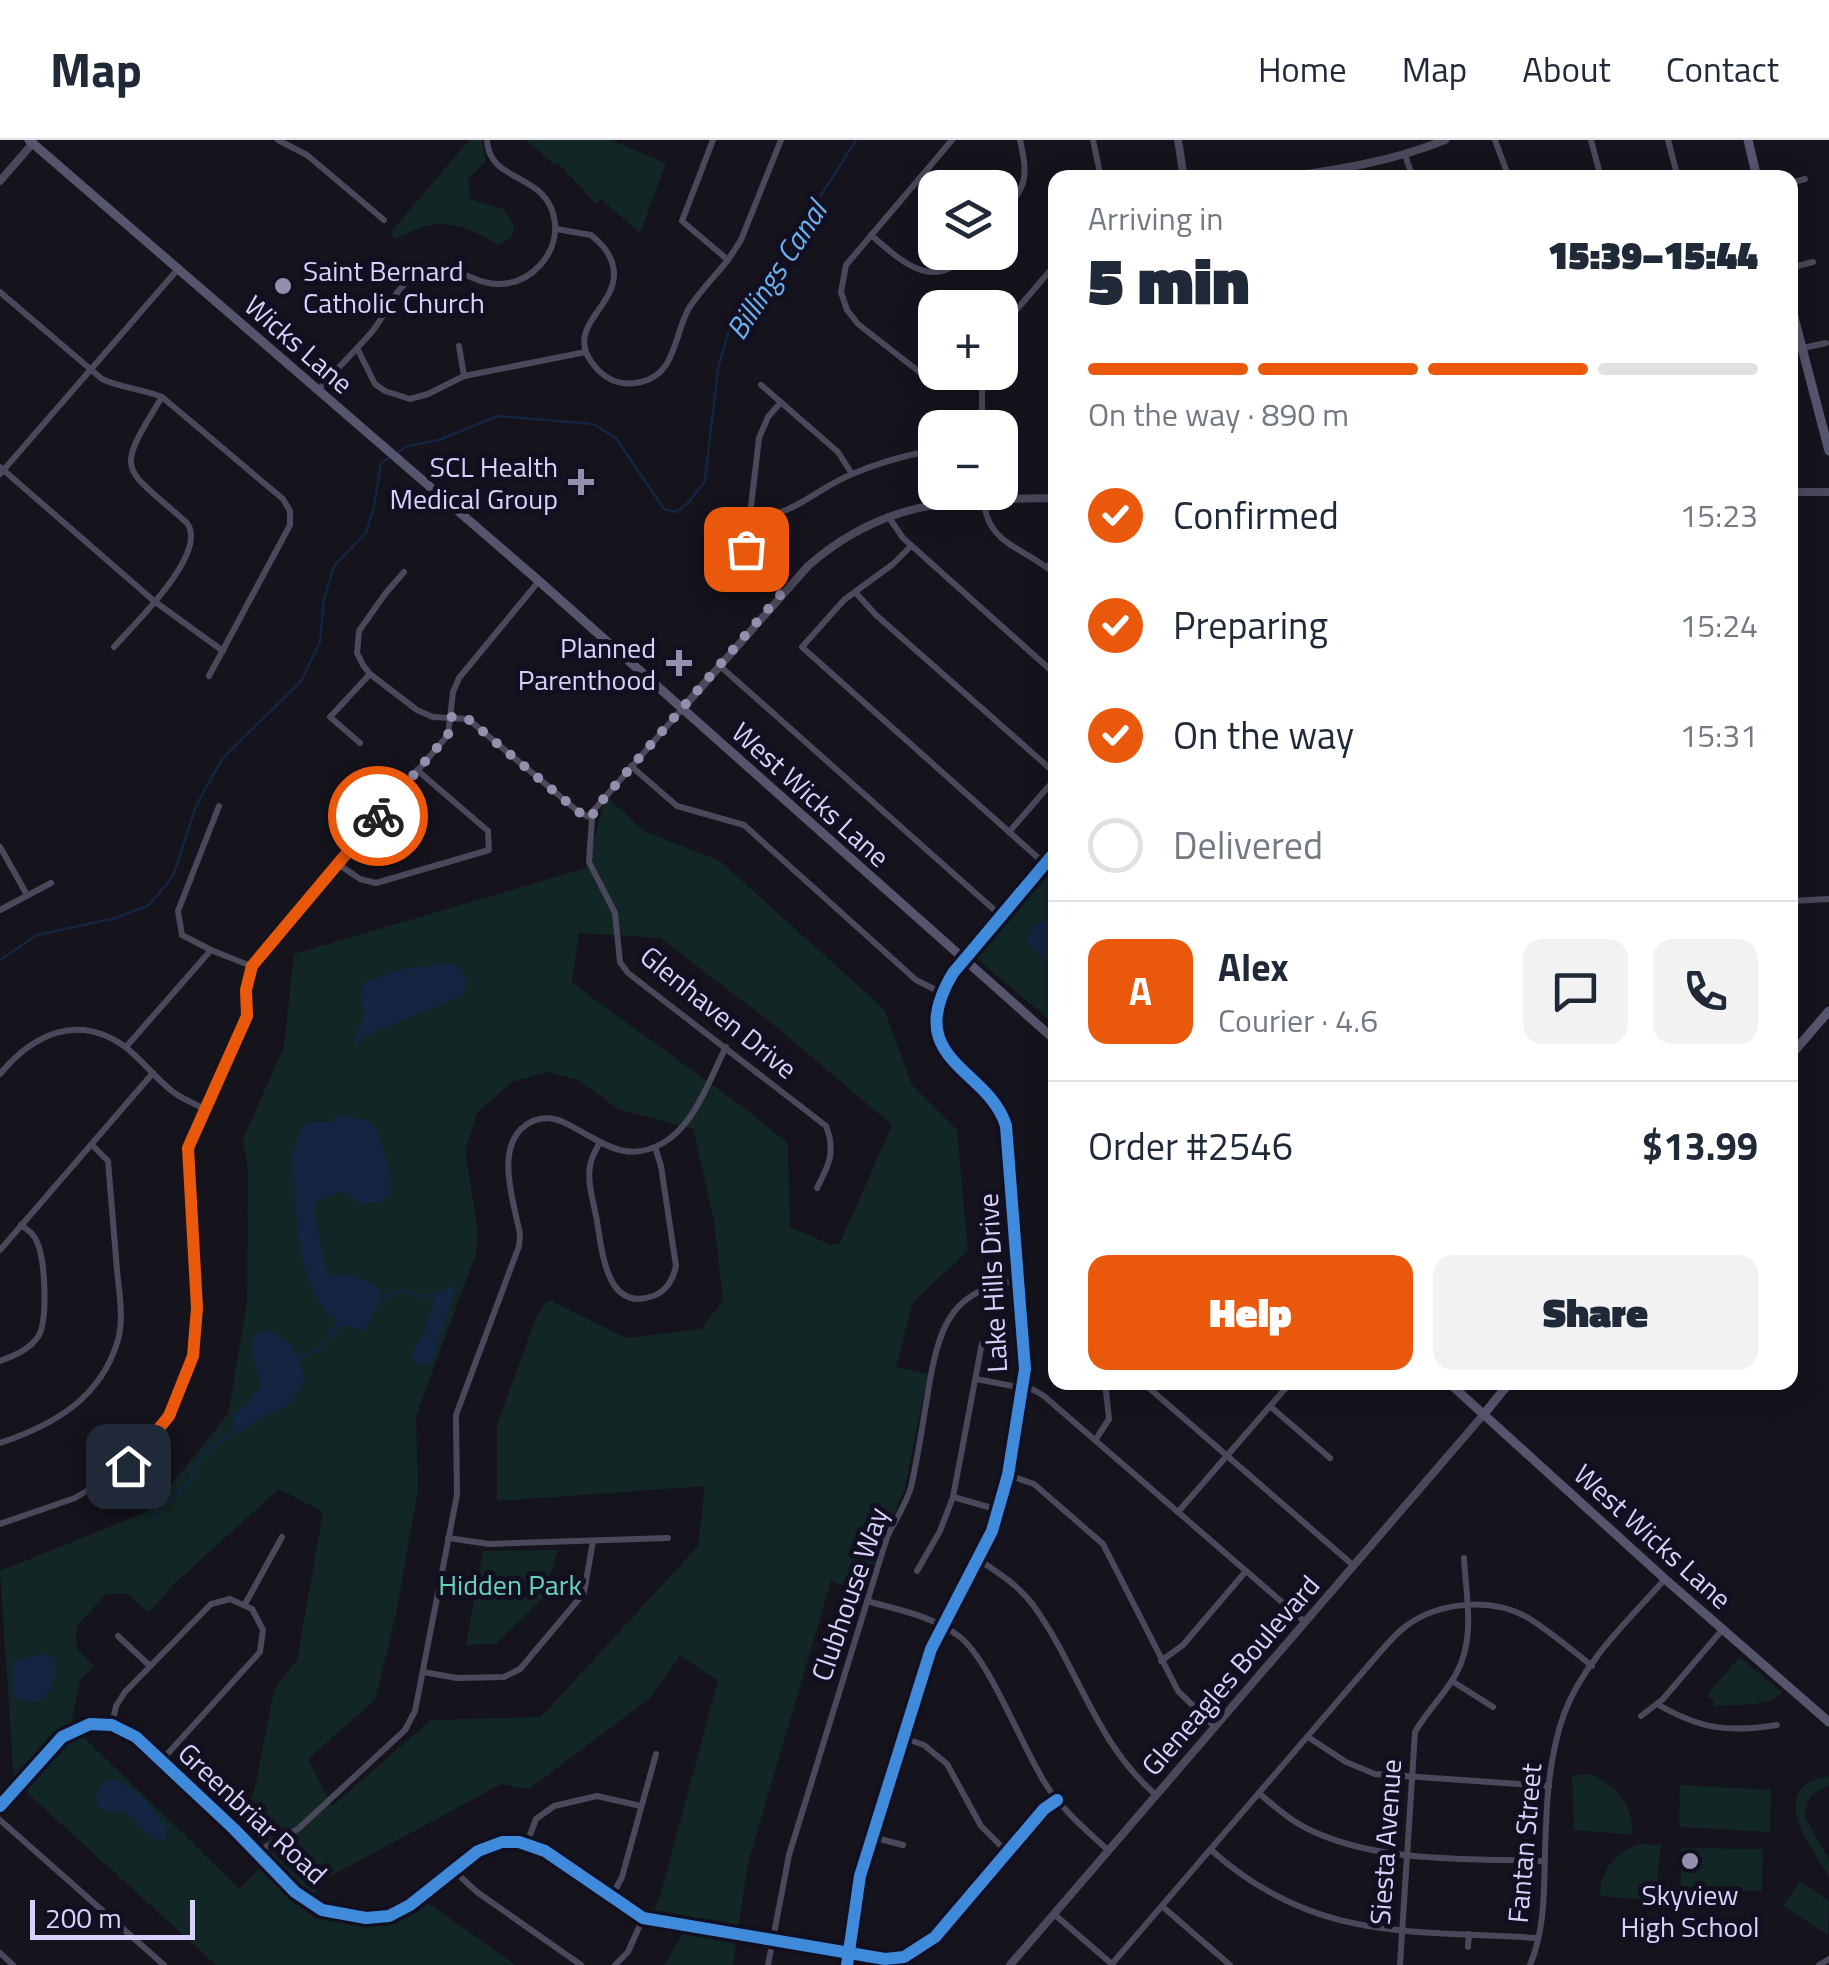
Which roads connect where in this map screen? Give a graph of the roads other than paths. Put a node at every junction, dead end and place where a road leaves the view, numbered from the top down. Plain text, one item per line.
1 (278, 140) edge
2 (487, 140) edge
3 (700, 140) edge
4 (781, 140) edge
5 (952, 140) edge
6 (1020, 140) edge
7 (1093, 140) edge
8 (1178, 140) edge
9 (1408, 140) edge
10 (1445, 140) edge
11 (1495, 140) edge
12 (1591, 140) edge
13 (1668, 140) edge
14 (1748, 140) edge
15 (33, 141) edge
16 (712, 142) edge
17 (1408, 154) junction
18 (1099, 170) edge
19 (1183, 170) edge
20 (1339, 170) edge
21 (1411, 170) edge
22 (1506, 170) edge
23 (1598, 170) edge
24 (1676, 170) edge
25 (1755, 170) edge
26 (1805, 179) dead end
27 (1798, 181) edge
28 (0, 182) edge
29 (1018, 193) edge
30 (384, 220) dead end
31 (556, 230) junction
32 (871, 235) junction
33 (728, 260) junction
34 (1813, 262) dead end
35 (1798, 266) edge
36 (178, 269) junction
37 (918, 270) edge
38 (919, 270) edge
39 (946, 270) edge
40 (1048, 273) edge
41 (0, 292) edge
42 (1018, 308) edge
43 (1798, 330) edge
44 (1826, 343) dead end
45 (459, 346) dead end
46 (357, 348) junction
47 (1803, 348) junction
48 (586, 352) junction
49 (88, 369) junction
50 (918, 371) edge
51 (464, 376) junction
52 (762, 385) dead end
53 (318, 390) junction
54 (162, 397) junction
55 (781, 402) junction
56 (1829, 451) edge
57 (918, 454) edge
58 (1, 470) edge
59 (852, 474) junction
60 (1798, 492) edge
61 (1829, 492) edge
62 (1018, 497) edge
63 (1048, 498) edge
64 (918, 508) edge
65 (985, 510) edge
66 (746, 511) junction
67 (888, 516) junction
68 (911, 546) junction
69 (1047, 567) edge
70 (404, 572) dead end
71 (539, 581) junction
72 (855, 592) junction
73 (782, 593) junction
74 (154, 601) junction
75 (114, 647) dead end
76 (224, 652) junction
77 (720, 666) junction
78 (1048, 668) edge
79 (370, 674) junction
80 (209, 676) dead end
81 (682, 709) junction
82 (451, 717) junction
83 (360, 743) dead end
84 (632, 766) junction
85 (417, 770) junction
86 (1048, 770) edge
87 (1048, 785) edge
88 (219, 806) dead end
89 (592, 818) junction
90 (1010, 832) junction
91 (0, 847) edge
92 (1048, 860) edge
93 (338, 864) junction
94 (1045, 864) junction
95 (50, 883) dead end
96 (27, 895) junction
97 (1829, 899) edge
98 (1798, 903) edge
99 (0, 910) edge
100 (1000, 916) junction
101 (210, 950) junction
102 (964, 960) junction
103 (252, 966) junction
104 (942, 993) junction
105 (1829, 1011) edge
106 (1048, 1034) edge
107 (126, 1047) junction
108 (726, 1047) junction
109 (1798, 1047) edge
110 (152, 1073) junction
111 (0, 1074) edge
112 (204, 1109) junction
113 (599, 1144) junction
114 (92, 1145) junction
115 (655, 1147) junction
116 (817, 1188) dead end
117 (21, 1225) junction
118 (0, 1250) edge
119 (1020, 1280) junction
120 (982, 1343) dead end
121 (0, 1361) edge
122 (976, 1379) junction
123 (1022, 1388) junction
124 (1106, 1390) edge
125 (1151, 1390) edge
126 (1285, 1390) edge
127 (1457, 1390) edge
128 (1504, 1390) edge
129 (1271, 1407) junction
130 (1484, 1414) junction
131 (1096, 1439) junction
132 (0, 1443) edge
133 (1227, 1455) junction
134 (1330, 1458) dead end
135 (1008, 1475) junction
136 (953, 1497) junction
137 (999, 1510) junction
138 (1178, 1512) junction
139 (0, 1524) edge
140 (282, 1538) dead end
141 (448, 1538) junction
142 (668, 1538) dead end
143 (593, 1541) junction
144 (1464, 1558) dead end
145 (979, 1560) junction
146 (1354, 1566) junction
147 (917, 1571) dead end
148 (1246, 1571) junction
149 (1665, 1579) junction
150 (867, 1601) junction
151 (245, 1604) junction
152 (1467, 1605) junction
153 (1305, 1622) junction
154 (942, 1626) junction
155 (1723, 1629) junction
156 (118, 1636) dead end
157 (1161, 1661) junction
158 (150, 1666) junction
159 (1592, 1666) junction
160 (423, 1672) junction
161 (1452, 1681) junction
162 (1657, 1704) junction
163 (1493, 1707) dead end
164 (1641, 1716) dead end
165 (1829, 1722) edge
166 (112, 1725) junction
167 (1216, 1726) junction
168 (1777, 1726) dead end
169 (1308, 1736) junction
170 (904, 1738) junction
171 (656, 1754) dead end
172 (161, 1761) junction
173 (1410, 1778) junction
174 (1549, 1786) junction
175 (1260, 1794) junction
176 (1156, 1795) junction
177 (1057, 1800) junction
178 (0, 1806) edge
179 (641, 1806) junction
180 (0, 1820) edge
181 (872, 1837) junction
182 (527, 1843) junction
183 (903, 1845) dead end
184 (1211, 1850) junction
185 (256, 1852) junction
186 (1007, 1852) junction
187 (1110, 1852) junction
188 (1408, 1855) junction
189 (1544, 1861) junction
190 (453, 1870) junction
191 (611, 1898) junction
192 (1163, 1906) junction
193 (1054, 1914) junction
194 (643, 1918) junction
195 (1402, 1930) junction
196 (1469, 1934) junction
197 (1538, 1938) junction
198 (772, 1940) junction
199 (1468, 1947) dead end
200 (849, 1953) junction
201 (0, 1954) edge
202 (1829, 1958) edge
203 (13, 1965) edge
204 (164, 1965) edge
205 (581, 1965) edge
206 (615, 1965) edge
207 (768, 1965) edge
208 (847, 1965) edge
209 (1010, 1965) edge
210 (1112, 1965) edge
211 (1230, 1965) edge
212 (1400, 1965) edge
213 (1530, 1965) edge
214 (1819, 1965) edge

1 - 30 street
2 - 31 street
3 - 16 street
4 - 33 street
5 - 32 street
6 - 29 street
7 - 18 street
8 - 19 street
9 - 17 street
10 - 17 street
11 - 22 street
12 - 23 street
13 - 24 street
14 - 25 main road
15 - 28 street
15 - 36 main road, Wicks Lane
16 - 33 street
17 - 20 street
17 - 21 street
26 - 27 street
31 - 46 street
31 - 48 street
32 - 37 street
32 - 50 street
33 - 48 street
34 - 35 street
36 - 49 street
36 - 53 main road, Wicks Lane
38 - 39 street
40 - 42 street
41 - 49 street
43 - 47 main road
44 - 47 street
45 - 51 street
46 - 51 street
46 - 53 street
47 - 56 main road
48 - 51 street
49 - 54 street
49 - 58 street
52 - 55 street
53 - 71 main road, Wicks Lane
54 - 74 street
54 - 76 street
55 - 59 street
55 - 66 street
57 - 59 street
58 - 74 street
59 - 66 street
60 - 61 street
62 - 63 street
64 - 67 street
65 - 69 street
66 - 73 street
67 - 68 street
67 - 73 street
68 - 72 street
68 - 78 street
70 - 79 street
71 - 81 main road, West Wicks Lane
71 - 82 street
72 - 86 street
72 - 90 street
73 - 77 street
74 - 75 street
74 - 76 street
76 - 80 street
77 - 81 street
77 - 100 street
79 - 82 street
79 - 83 street
81 - 84 street
81 - 102 main road, West Wicks Lane
82 - 85 street
82 - 89 street
84 - 89 street
84 - 104 street
85 - 93 street
85 - 93 street
87 - 90 street
88 - 101 street
89 - 108 street, Glenhaven Drive
90 - 94 street
91 - 96 street
92 - 94 street
93 - 103 street
94 - 100 street
95 - 96 street
96 - 99 street
97 - 98 street
100 - 102 street
101 - 103 street
101 - 107 street
102 - 104 street
102 - 106 main road, West Wicks Lane
103 - 112 street
104 - 119 street, Lake Hills Drive
105 - 109 main road
107 - 110 street
107 - 111 street
108 - 115 street
108 - 116 street, Glenhaven Drive
110 - 112 street
110 - 114 street
112 - 139 street
113 - 115 street
113 - 115 street
113 - 141 street
114 - 117 street
114 - 132 street
117 - 118 street
117 - 121 street
119 - 123 street, Lake Hills Drive
119 - 150 street, Clubhouse Way
120 - 122 street
122 - 123 street
122 - 136 street
123 - 131 street
123 - 135 street, Lake Hills Drive
124 - 131 street
125 - 133 street
126 - 129 street
127 - 130 main road, West Wicks Lane
128 - 130 main road
129 - 133 street
129 - 134 street
130 - 146 street, Gleneagles Boulevard
130 - 149 main road, West Wicks Lane
131 - 138 street
133 - 138 street
133 - 146 street
135 - 137 street, Lake Hills Drive
135 - 157 street
136 - 137 street
136 - 147 street
137 - 145 street, Lake Hills Drive
138 - 148 street
140 - 151 street
141 - 143 street
141 - 160 street
142 - 143 street
143 - 160 street
144 - 152 street, Siesta Avenue
145 - 154 street, Lake Hills Drive
145 - 176 street
146 - 153 street, Gleneagles Boulevard
148 - 153 street
148 - 157 street
149 - 155 main road, West Wicks Lane
149 - 159 street, Fantan Street
150 - 154 street
150 - 198 street, Clubhouse Way
151 - 158 street
151 - 172 street
152 - 159 street
152 - 161 street, Siesta Avenue
152 - 169 street
153 - 167 street, Gleneagles Boulevard
154 - 170 street, Lake Hills Drive
154 - 177 street
155 - 162 street
155 - 165 main road, West Wicks Lane
156 - 158 street
157 - 167 street
158 - 166 street
159 - 174 street, Fantan Street
160 - 185 street
161 - 163 street
161 - 173 street, Siesta Avenue
162 - 164 street
162 - 168 street
166 - 172 street, Greenbriar Road
166 - 178 street
167 - 176 street, Gleneagles Boulevard
169 - 173 street
169 - 175 street
170 - 181 street, Lake Hills Drive
170 - 186 street
171 - 179 street
172 - 185 street, Greenbriar Road
173 - 174 street
173 - 188 street, Siesta Avenue
174 - 189 street, Fantan Street
175 - 184 street
175 - 188 street
176 - 187 street, Gleneagles Boulevard
177 - 186 street
177 - 187 street
179 - 182 street
179 - 191 street
180 - 204 street
181 - 183 street
181 - 200 street, Lake Hills Drive
182 - 190 street, Greenbriar Road
182 - 191 street
184 - 192 street
184 - 195 street
185 - 190 street, Greenbriar Road
186 - 200 street
187 - 193 street, Gleneagles Boulevard
188 - 189 street
188 - 195 street, Siesta Avenue
189 - 197 street, Fantan Street
190 - 205 street
191 - 194 street
192 - 210 street
192 - 211 street
193 - 209 street, Gleneagles Boulevard
193 - 210 street
194 - 198 street
194 - 206 street
195 - 196 street
195 - 212 street, Siesta Avenue
196 - 197 street
196 - 199 street
197 - 213 street, Fantan Street
198 - 200 street
198 - 207 street, Clubhouse Way
200 - 208 street, Lake Hills Drive
201 - 203 street
202 - 214 street

